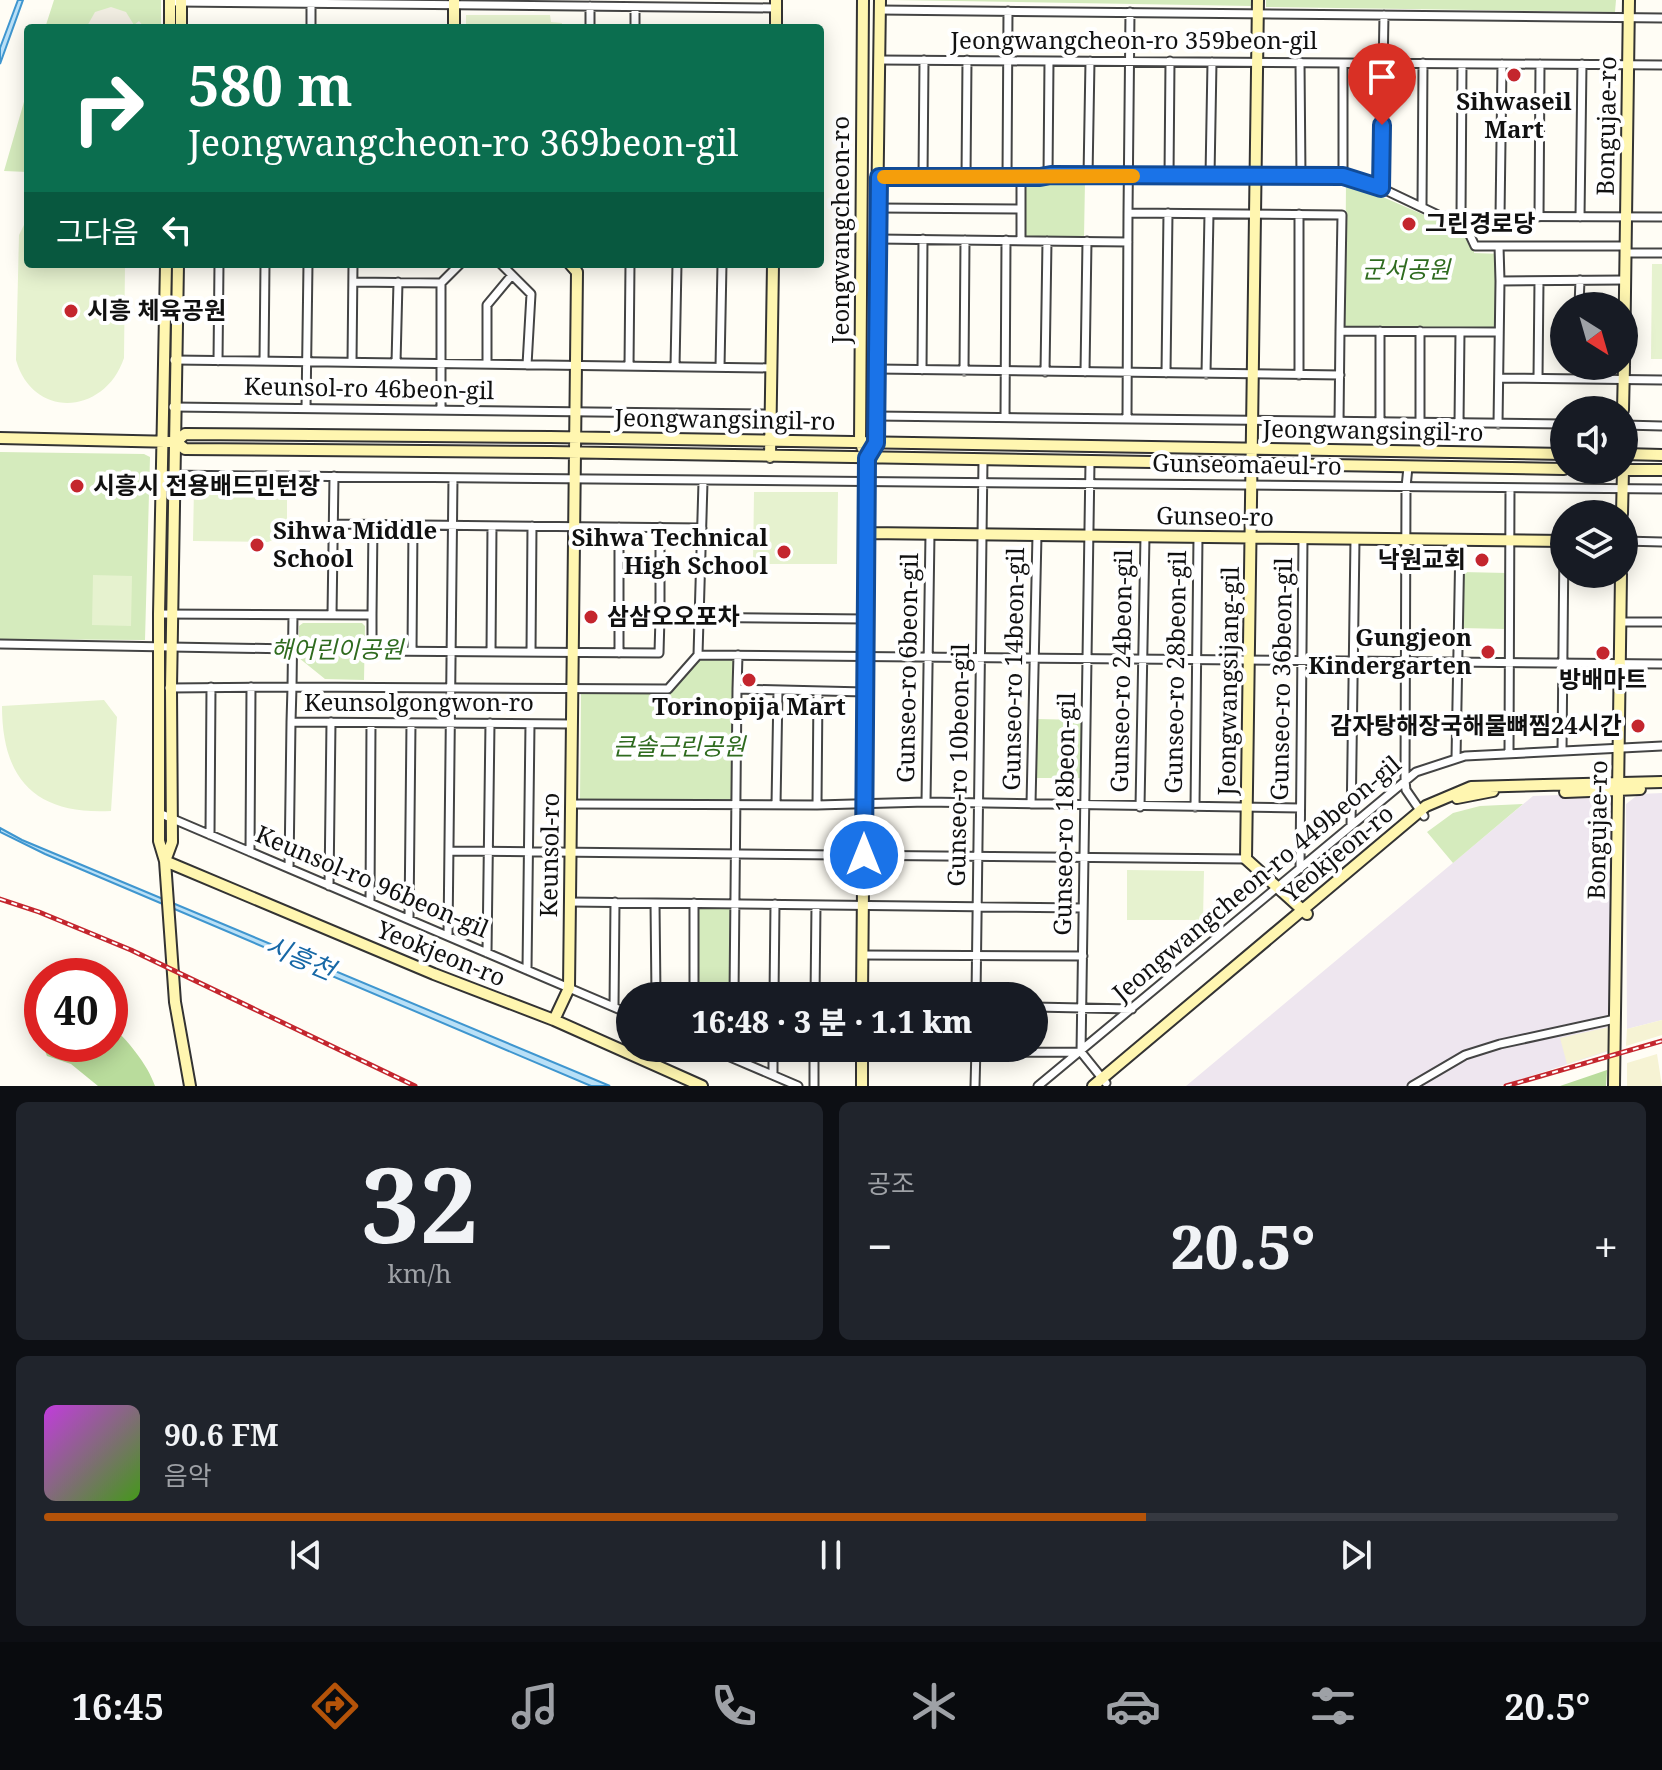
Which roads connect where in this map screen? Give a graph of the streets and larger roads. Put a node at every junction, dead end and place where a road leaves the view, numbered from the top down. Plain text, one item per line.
1 (863, 0) edge
2 (1258, 0) edge
3 (1629, 0) edge
4 (176, 1) edge
5 (454, 2) edge
6 (311, 3) junction
7 (776, 4) edge
8 (639, 5) edge
9 (880, 5) edge
10 (590, 6) junction
11 (1008, 11) junction
12 (1130, 12) junction
13 (1258, 14) junction
14 (1384, 15) junction
15 (1628, 18) junction
16 (1662, 18) edge
17 (171, 24) edge
18 (180, 24) edge
19 (311, 24) edge
20 (454, 24) edge
21 (590, 24) edge
22 (880, 60) junction
23 (924, 60) junction
24 (967, 60) junction
25 (1008, 60) junction
26 (1049, 61) junction
27 (1090, 61) junction
28 (1129, 61) junction
29 (1170, 61) junction
30 (1212, 62) junction
31 (1257, 62) junction
32 (1300, 62) junction
33 (1343, 63) junction
34 (1383, 63) junction
35 (1423, 63) junction
36 (1462, 64) junction
37 (1502, 64) junction
38 (1540, 64) junction
39 (1582, 64) junction
40 (1627, 65) junction
41 (1662, 65) edge
42 (1048, 175) junction
43 (1088, 176) junction
44 (1128, 176) junction
45 (1169, 176) junction
46 (1210, 176) junction
47 (1343, 176) junction
48 (879, 177) junction
49 (923, 177) junction
50 (966, 177) junction
51 (1007, 177) junction
52 (1021, 177) junction
53 (1257, 177) junction
54 (1301, 177) junction
55 (1381, 188) junction
56 (1422, 205) junction
57 (878, 208) junction
58 (1021, 209) junction
59 (1128, 213) junction
60 (1168, 213) junction
61 (1209, 214) junction
62 (1255, 214) junction
63 (1299, 214) junction
64 (1461, 216) junction
65 (1500, 217) junction
66 (1539, 217) junction
67 (1580, 217) junction
68 (1626, 217) junction
69 (1662, 217) edge
70 (878, 239) junction
71 (923, 239) junction
72 (965, 240) junction
73 (1006, 240) junction
74 (1021, 240) junction
75 (1047, 241) junction
76 (1087, 241) junction
77 (1128, 242) junction
78 (1499, 246) junction
79 (1625, 250) junction
80 (1662, 253) edge
81 (166, 268) edge
82 (178, 268) edge
83 (219, 268) edge
84 (265, 268) edge
85 (308, 268) edge
86 (353, 268) edge
87 (456, 268) edge
88 (505, 268) edge
89 (574, 268) edge
90 (630, 268) edge
91 (677, 268) edge
92 (722, 268) edge
93 (773, 268) edge
94 (512, 275) junction
95 (1580, 280) junction
96 (1625, 280) junction
97 (1500, 281) junction
98 (1539, 281) junction
99 (353, 282) junction
100 (398, 282) junction
101 (441, 283) junction
102 (1580, 292) edge
103 (1625, 292) edge
104 (1340, 331) junction
105 (1380, 331) junction
106 (1420, 331) junction
107 (1460, 332) junction
108 (1499, 332) junction
109 (164, 360) junction
110 (177, 360) junction
111 (218, 361) junction
112 (264, 361) junction
113 (307, 362) junction
114 (352, 362) junction
115 (396, 363) junction
116 (441, 364) junction
117 (487, 364) junction
118 (527, 365) junction
119 (576, 365) junction
120 (629, 366) junction
121 (675, 367) junction
122 (720, 367) junction
123 (772, 368) junction
124 (877, 369) junction
125 (922, 370) junction
126 (964, 371) junction
127 (1005, 371) junction
128 (1045, 372) junction
129 (1085, 372) junction
130 (1127, 373) junction
131 (1166, 373) junction
132 (1206, 374) junction
133 (1253, 374) junction
134 (1299, 375) junction
135 (1340, 375) junction
136 (1499, 378) junction
137 (1538, 378) junction
138 (1550, 378) edge
139 (1638, 379) edge
140 (1662, 380) edge
141 (163, 406) junction
142 (176, 407) junction
143 (306, 408) junction
144 (441, 410) junction
145 (575, 412) junction
146 (771, 414) junction
147 (876, 416) junction
148 (1005, 417) junction
149 (1127, 419) junction
150 (1252, 420) junction
151 (1339, 422) junction
152 (1380, 422) junction
153 (1420, 423) junction
154 (1459, 423) junction
155 (1498, 424) junction
156 (1550, 424) edge
157 (1638, 425) edge
158 (1662, 426) edge
159 (0, 438) edge
160 (575, 438) junction
161 (771, 441) junction
162 (162, 442) junction
163 (176, 442) junction
164 (860, 442) junction
165 (876, 443) junction
166 (1252, 449) junction
167 (575, 453) junction
168 (1550, 454) edge
169 (1638, 454) edge
170 (1662, 455) edge
171 (770, 457) junction
172 (867, 458) junction
173 (983, 460) junction
174 (1090, 462) junction
175 (1252, 464) junction
176 (1408, 467) junction
177 (1550, 469) edge
178 (1638, 470) edge
179 (1662, 470) edge
180 (162, 475) junction
181 (176, 475) junction
182 (334, 476) junction
183 (453, 478) junction
184 (575, 480) junction
185 (867, 481) junction
186 (703, 482) junction
187 (982, 482) junction
188 (1088, 483) junction
189 (1622, 484) edge
190 (1251, 486) junction
191 (1406, 487) junction
192 (1622, 487) junction
193 (1510, 488) junction
194 (1662, 489) edge
195 (1622, 500) edge
196 (333, 524) junction
197 (373, 525) junction
198 (413, 525) junction
199 (453, 525) junction
200 (492, 526) junction
201 (532, 526) junction
202 (574, 527) junction
203 (619, 527) junction
204 (660, 527) junction
205 (702, 528) junction
206 (866, 533) junction
207 (930, 534) junction
208 (982, 535) junction
209 (1037, 535) junction
210 (1089, 536) junction
211 (1145, 536) junction
212 (1198, 537) junction
213 (1251, 537) junction
214 (1303, 538) junction
215 (1355, 539) junction
216 (1408, 539) junction
217 (1460, 540) junction
218 (1512, 540) junction
219 (1550, 541) edge
220 (1638, 541) edge
221 (1662, 542) edge
222 (1563, 588) edge
223 (1621, 588) edge
224 (159, 614) junction
225 (173, 614) junction
226 (293, 615) junction
227 (332, 615) junction
228 (372, 615) junction
229 (660, 617) junction
230 (700, 618) junction
231 (866, 619) junction
232 (1621, 622) junction
233 (1662, 622) edge
234 (0, 644) edge
235 (159, 646) junction
236 (172, 647) junction
237 (292, 649) junction
238 (412, 651) junction
239 (452, 652) junction
240 (491, 652) junction
241 (531, 652) junction
242 (573, 652) junction
243 (619, 653) junction
244 (698, 655) junction
245 (738, 655) junction
246 (865, 656) junction
247 (929, 657) junction
248 (980, 657) junction
249 (1035, 658) junction
250 (1087, 658) junction
251 (1143, 659) junction
252 (1197, 659) junction
253 (1249, 660) junction
254 (1302, 660) junction
255 (1353, 661) junction
256 (1406, 661) junction
257 (1458, 662) junction
258 (1511, 662) junction
259 (1562, 663) junction
260 (1620, 663) junction
261 (1662, 664) edge
262 (211, 687) junction
263 (251, 687) junction
264 (292, 687) junction
265 (451, 687) junction
266 (158, 688) junction
267 (171, 688) junction
268 (572, 688) junction
269 (737, 689) junction
270 (778, 690) junction
271 (818, 691) junction
272 (865, 692) junction
273 (291, 722) junction
274 (331, 722) junction
275 (371, 723) junction
276 (411, 723) junction
277 (451, 723) junction
278 (490, 723) junction
279 (530, 724) junction
280 (572, 724) junction
281 (1662, 746) edge
282 (1619, 748) junction
283 (1562, 751) junction
284 (1509, 753) junction
285 (1456, 758) junction
286 (1405, 781) junction
287 (1662, 782) edge
288 (1618, 786) junction
289 (1662, 788) edge
290 (926, 802) junction
291 (864, 803) junction
292 (978, 803) junction
293 (571, 804) junction
294 (1031, 804) junction
295 (736, 805) junction
296 (776, 805) junction
297 (817, 805) junction
298 (1085, 805) junction
299 (1140, 807) junction
300 (1195, 807) junction
301 (1247, 808) junction
302 (1300, 808) junction
303 (159, 813) junction
304 (1422, 813) junction
305 (171, 818) junction
306 (1351, 826) junction
307 (210, 835) junction
308 (449, 851) junction
309 (250, 852) junction
310 (488, 852) junction
311 (528, 852) junction
312 (570, 852) junction
313 (736, 854) junction
314 (864, 855) junction
315 (978, 856) junction
316 (1084, 857) junction
317 (1246, 859) junction
318 (165, 861) junction
319 (289, 868) junction
320 (1300, 869) junction
321 (329, 886) junction
322 (1278, 887) junction
323 (570, 902) junction
324 (615, 902) junction
325 (370, 903) junction
326 (655, 903) junction
327 (694, 903) junction
328 (735, 904) junction
329 (775, 904) junction
330 (816, 905) junction
331 (863, 905) junction
332 (977, 907) junction
333 (1083, 908) junction
334 (1305, 912) junction
335 (409, 919) junction
336 (448, 936) junction
337 (487, 953) junction
338 (863, 955) junction
339 (977, 956) junction
340 (1083, 956) junction
341 (527, 970) junction
342 (656, 982) edge
343 (694, 982) edge
344 (734, 982) edge
345 (774, 982) edge
346 (815, 982) edge
347 (862, 982) edge
348 (976, 982) edge
349 (569, 988) junction
350 (614, 1007) joint
351 (1048, 1007) edge
352 (1082, 1008) junction
353 (1132, 1009) junction
354 (1615, 1019) junction
355 (554, 1020) junction
356 (1048, 1051) edge
357 (1081, 1052) junction
358 (743, 1062) edge
359 (773, 1062) edge
360 (814, 1062) edge
361 (862, 1062) edge
362 (976, 1062) edge
363 (773, 1075) junction
364 (1104, 1082) edge
365 (190, 1086) edge
366 (702, 1086) edge
367 (798, 1086) edge
368 (814, 1086) edge
369 (862, 1086) edge
370 (975, 1086) edge
371 (1038, 1086) edge
372 (1093, 1086) edge
373 (1412, 1086) edge
374 (1614, 1086) edge

1 - 164 street, Jeongwangcheon-ro
2 - 13 street, Jeongwangsijang-gil
3 - 15 street, Bongujae-ro
4 - 6 street
4 - 17 street
4 - 18 street
5 - 6 street
5 - 10 street
5 - 20 street
6 - 19 street
7 - 8 street
8 - 10 street
9 - 11 street
9 - 22 street, Jeongwangcheon-ro
10 - 21 street
11 - 12 street
11 - 25 street
12 - 13 street
12 - 28 street
13 - 14 street
13 - 31 street, Jeongwangsijang-gil
14 - 15 street
14 - 34 street
15 - 16 street
15 - 40 street, Bongujae-ro
22 - 23 street, Jeongwangcheon-ro 359beon-gil
22 - 48 street, Jeongwangcheon-ro
23 - 24 street, Jeongwangcheon-ro 359beon-gil
23 - 49 street
24 - 25 street, Jeongwangcheon-ro 359beon-gil
24 - 50 street
25 - 26 street, Jeongwangcheon-ro 359beon-gil
25 - 51 street
26 - 27 street, Jeongwangcheon-ro 359beon-gil
26 - 42 street
27 - 28 street, Jeongwangcheon-ro 359beon-gil
27 - 43 street
28 - 29 street, Jeongwangcheon-ro 359beon-gil
28 - 44 street
29 - 30 street, Jeongwangcheon-ro 359beon-gil
29 - 45 street
30 - 31 street, Jeongwangcheon-ro 359beon-gil
30 - 46 street
31 - 32 street, Jeongwangcheon-ro 359beon-gil
31 - 53 street, Jeongwangsijang-gil
32 - 33 street, Jeongwangcheon-ro 359beon-gil
32 - 54 street
33 - 34 street, Jeongwangcheon-ro 359beon-gil
33 - 47 street
34 - 35 street, Jeongwangcheon-ro 359beon-gil
34 - 55 street
35 - 36 street, Jeongwangcheon-ro 359beon-gil
35 - 56 street
36 - 37 street, Jeongwangcheon-ro 359beon-gil
36 - 64 street
37 - 38 street, Jeongwangcheon-ro 359beon-gil
37 - 65 street
38 - 39 street, Jeongwangcheon-ro 359beon-gil
38 - 66 street
39 - 40 street, Jeongwangcheon-ro 359beon-gil
39 - 67 street
40 - 41 street, Jeongwangcheon-ro 359beon-gil
40 - 68 street, Bongujae-ro
42 - 43 street
42 - 52 street
43 - 44 street
44 - 45 street
44 - 59 street
45 - 46 street
46 - 53 street
47 - 54 street
47 - 55 street
48 - 49 street
48 - 57 street, Jeongwangcheon-ro
49 - 50 street
50 - 51 street
51 - 52 street
52 - 58 street
53 - 54 street
53 - 62 street, Jeongwangsijang-gil
55 - 56 street
56 - 64 street
57 - 58 street, Jeongwangcheon-ro
57 - 70 street, Jeongwangcheon-ro
58 - 74 street
59 - 60 street
59 - 77 street
60 - 61 street
60 - 131 street
61 - 62 street
61 - 132 street
62 - 63 street
62 - 133 street, Jeongwangsijang-gil
63 - 104 street
63 - 134 street
64 - 65 street
64 - 78 street
65 - 66 street
66 - 67 street
67 - 68 street
68 - 69 street
68 - 79 street, Bongujae-ro
70 - 71 street
70 - 124 street, Jeongwangcheon-ro
71 - 72 street
71 - 125 street
72 - 73 street
72 - 126 street
73 - 74 street
73 - 127 street
74 - 75 street
75 - 76 street
75 - 128 street
76 - 77 street
76 - 129 street
77 - 130 street
78 - 79 street
78 - 97 street
79 - 80 street
79 - 96 street, Bongujae-ro
81 - 109 street
82 - 110 street
83 - 111 street
84 - 112 street
85 - 113 street
86 - 99 street
87 - 101 street
88 - 94 street
89 - 119 street, Keunsol-ro
90 - 120 street
91 - 121 street
92 - 122 street
93 - 123 street
94 - 117 street
94 - 118 street
95 - 96 street
95 - 98 street
95 - 102 street
96 - 103 street, Bongujae-ro
97 - 98 street
97 - 108 street
98 - 137 street
99 - 100 street
99 - 114 street
100 - 101 street
100 - 115 street
101 - 116 street
104 - 105 street
104 - 135 street
105 - 106 street
105 - 152 street
106 - 107 street
106 - 153 street
107 - 108 street
107 - 154 street
108 - 136 street
109 - 110 street
109 - 141 street
110 - 111 street
110 - 142 street
111 - 112 street
112 - 113 street
113 - 114 street
113 - 143 street
114 - 115 street
115 - 116 street
116 - 117 street
116 - 144 street
117 - 118 street
118 - 119 street
119 - 120 street
119 - 145 street, Keunsol-ro
120 - 121 street
121 - 122 street
122 - 123 street
123 - 146 street
124 - 125 street
124 - 147 street, Jeongwangcheon-ro
125 - 126 street
126 - 127 street
127 - 128 street
127 - 148 street
128 - 129 street
129 - 130 street
130 - 131 street
130 - 149 street
131 - 132 street
132 - 133 street
133 - 134 street
133 - 150 street, Jeongwangsijang-gil
134 - 135 street
135 - 151 street
136 - 137 street
136 - 155 street
137 - 138 street
139 - 140 street
141 - 142 street, Keunsol-ro 46beon-gil
141 - 162 street
142 - 143 street, Keunsol-ro 46beon-gil
142 - 163 street
143 - 144 street, Keunsol-ro 46beon-gil
144 - 145 street, Keunsol-ro 46beon-gil
145 - 146 street, Keunsol-ro 46beon-gil
145 - 160 street, Keunsol-ro
146 - 161 street
147 - 148 street
147 - 165 street, Jeongwangcheon-ro
148 - 149 street
149 - 150 street
150 - 151 street
150 - 166 street, Jeongwangsijang-gil
151 - 152 street
152 - 153 street
153 - 154 street
154 - 155 street
155 - 156 street
157 - 158 street
159 - 162 street, Jeongwangsingil-ro
160 - 161 street, Jeongwangsingil-ro
160 - 163 street, Jeongwangsingil-ro
160 - 167 street, Keunsol-ro
161 - 164 street, Jeongwangsingil-ro
161 - 171 street
162 - 163 street, Jeongwangsingil-ro
162 - 180 street
163 - 167 street, Jeongwangsingil-ro
163 - 181 street
164 - 165 street, Jeongwangsingil-ro
164 - 172 street, Jeongwangcheon-ro
165 - 166 street, Jeongwangsingil-ro
165 - 172 street
166 - 168 street, Jeongwangsingil-ro
166 - 175 street, Jeongwangsijang-gil
167 - 171 street, Jeongwangsingil-ro
167 - 184 street, Keunsol-ro
169 - 170 street
171 - 172 street, Jeongwangsingil-ro
172 - 173 street, Jeongwangsingil-ro
172 - 185 street, Jeongwangcheon-ro
173 - 174 street, Jeongwangsingil-ro
173 - 187 street
174 - 175 street, Jeongwangsingil-ro
174 - 188 street
175 - 176 street, Jeongwangsingil-ro
175 - 190 street, Jeongwangsijang-gil
176 - 177 street, Jeongwangsingil-ro
176 - 191 street
178 - 179 street
180 - 181 street, Gunseomaeul-ro
180 - 224 street
181 - 182 street, Gunseomaeul-ro
181 - 225 street
182 - 183 street, Gunseomaeul-ro
182 - 196 street
183 - 184 street, Gunseomaeul-ro
183 - 199 street
184 - 186 street, Gunseomaeul-ro
184 - 202 street, Keunsol-ro
185 - 186 street, Gunseomaeul-ro
185 - 187 street, Gunseomaeul-ro
185 - 206 street, Jeongwangcheon-ro
186 - 205 street
187 - 188 street, Gunseomaeul-ro
187 - 208 street
188 - 190 street, Gunseomaeul-ro
188 - 210 street
189 - 192 street
190 - 191 street, Gunseomaeul-ro
190 - 213 street, Jeongwangsijang-gil
191 - 193 street, Gunseomaeul-ro
191 - 216 street
192 - 193 street, Gunseomaeul-ro
192 - 194 street, Gunseomaeul-ro
192 - 195 street
193 - 218 street
196 - 197 street
196 - 227 street
197 - 198 street
197 - 228 street
198 - 199 street
198 - 238 street
199 - 200 street
199 - 239 street
200 - 201 street
200 - 240 street
201 - 202 street
201 - 241 street
202 - 203 street
202 - 242 street, Keunsol-ro
203 - 204 street
203 - 243 street
204 - 205 street
204 - 229 street
205 - 230 street
206 - 207 street, Gunseo-ro
206 - 231 street, Jeongwangcheon-ro
207 - 208 street, Gunseo-ro
207 - 247 street, Gunseo-ro 6beon-gil
208 - 209 street, Gunseo-ro
208 - 248 street, Gunseo-ro 10beon-gil
209 - 210 street, Gunseo-ro
209 - 249 street, Gunseo-ro 14beon-gil
210 - 211 street, Gunseo-ro
210 - 250 street, Gunseo-ro 18beon-gil
211 - 212 street, Gunseo-ro
211 - 251 street, Gunseo-ro 24beon-gil
212 - 213 street, Gunseo-ro
212 - 252 street, Gunseo-ro 28beon-gil
213 - 214 street, Gunseo-ro
213 - 253 street, Jeongwangsijang-gil
214 - 215 street, Gunseo-ro
214 - 254 street, Gunseo-ro 36beon-gil
215 - 216 street, Gunseo-ro
215 - 255 street
216 - 217 street, Gunseo-ro
216 - 256 street
217 - 218 street, Gunseo-ro
217 - 257 street
218 - 219 street, Gunseo-ro
218 - 258 street
220 - 221 street
222 - 259 street
223 - 232 street, Bongujae-ro
224 - 225 street
224 - 235 street
225 - 226 street
225 - 236 street
226 - 227 street
226 - 237 street
227 - 228 street
228 - 238 street
229 - 230 street
229 - 243 street
230 - 231 street
230 - 244 street
231 - 246 street, Jeongwangcheon-ro
232 - 233 street
232 - 260 street, Bongujae-ro
234 - 235 street
235 - 236 street
235 - 266 street
236 - 237 street
236 - 267 street
237 - 264 street
238 - 239 street
239 - 240 street
239 - 265 street
240 - 241 street
241 - 242 street
242 - 243 street
242 - 268 street, Keunsol-ro
244 - 245 street
244 - 268 street
245 - 246 street
245 - 269 street
246 - 247 street
246 - 272 street, Jeongwangcheon-ro
247 - 248 street
247 - 290 street, Gunseo-ro 6beon-gil
248 - 249 street
248 - 292 street, Gunseo-ro 10beon-gil
249 - 250 street
249 - 294 street, Gunseo-ro 14beon-gil
250 - 251 street
250 - 298 street, Gunseo-ro 18beon-gil
251 - 252 street
251 - 299 street, Gunseo-ro 24beon-gil
252 - 253 street
252 - 300 street, Gunseo-ro 28beon-gil
253 - 254 street
253 - 301 street, Jeongwangsijang-gil
254 - 255 street
254 - 302 street, Gunseo-ro 36beon-gil
255 - 256 street
255 - 306 street
256 - 257 street
256 - 286 street
257 - 258 street
257 - 285 street
258 - 259 street
258 - 284 street
259 - 260 street
259 - 283 street
260 - 261 street
260 - 282 street, Bongujae-ro
262 - 263 street, Keunsolgongwon-ro
262 - 267 street, Keunsolgongwon-ro
262 - 307 street
263 - 264 street, Keunsolgongwon-ro
263 - 309 street
264 - 265 street
264 - 273 street, Keunsolgongwon-ro
265 - 268 street
265 - 277 street
266 - 267 street, Keunsolgongwon-ro
266 - 303 street
267 - 305 street
268 - 280 street, Keunsol-ro
269 - 270 street
269 - 295 street
270 - 271 street
270 - 296 street
271 - 272 street
271 - 297 street
272 - 291 street, Jeongwangcheon-ro
273 - 274 street, Keunsolgongwon-ro
273 - 319 street
274 - 275 street, Keunsolgongwon-ro
274 - 321 street
275 - 276 street, Keunsolgongwon-ro
275 - 325 street
276 - 277 street, Keunsolgongwon-ro
276 - 335 street
277 - 278 street, Keunsolgongwon-ro
277 - 308 street
278 - 279 street, Keunsolgongwon-ro
278 - 310 street
279 - 280 street, Keunsolgongwon-ro
279 - 311 street
280 - 293 street, Keunsol-ro
281 - 282 street, Jeongwangcheon-ro 449beon-gil
282 - 283 street, Jeongwangcheon-ro 449beon-gil
282 - 288 street, Bongujae-ro
283 - 284 street, Jeongwangcheon-ro 449beon-gil
284 - 285 street, Jeongwangcheon-ro 449beon-gil
285 - 286 street, Jeongwangcheon-ro 449beon-gil
286 - 304 street
286 - 306 street, Jeongwangcheon-ro 449beon-gil
287 - 288 street, Yeokjeon-ro
288 - 289 street, Yeokjeon-ro
288 - 304 street, Yeokjeon-ro
288 - 354 street, Bongujae-ro
290 - 291 street
290 - 292 street
291 - 297 street
291 - 314 street, Jeongwangcheon-ro
292 - 294 street
292 - 315 street, Gunseo-ro 10beon-gil
293 - 295 street
293 - 312 street, Keunsol-ro
294 - 298 street
295 - 296 street
295 - 313 street
296 - 297 street
298 - 299 street
298 - 316 street, Gunseo-ro 18beon-gil
299 - 300 street
300 - 301 street
301 - 302 street
301 - 317 street, Jeongwangsijang-gil
302 - 320 street, Gunseo-ro 36beon-gil
303 - 305 street, Keunsol-ro 96beon-gil
303 - 318 street
304 - 334 street, Yeokjeon-ro
305 - 307 street, Keunsol-ro 96beon-gil
305 - 318 street
306 - 320 street, Jeongwangcheon-ro 449beon-gil
307 - 309 street, Keunsol-ro 96beon-gil
308 - 310 street
308 - 336 street
309 - 319 street, Keunsol-ro 96beon-gil
310 - 311 street
310 - 337 street
311 - 312 street
311 - 341 street
312 - 313 street
312 - 323 street, Keunsol-ro
313 - 314 street
313 - 328 street
314 - 315 street
314 - 331 street, Jeongwangcheon-ro
315 - 316 street
315 - 332 street, Gunseo-ro 10beon-gil
316 - 317 street
316 - 333 street, Gunseo-ro 18beon-gil
317 - 322 street
318 - 355 street, Yeokjeon-ro
318 - 365 street
319 - 321 street, Keunsol-ro 96beon-gil
320 - 322 street, Jeongwangcheon-ro 449beon-gil
321 - 325 street, Keunsol-ro 96beon-gil
322 - 334 street
322 - 353 street, Jeongwangcheon-ro 449beon-gil
323 - 324 street
323 - 349 street, Keunsol-ro
324 - 326 street
324 - 350 street
325 - 335 street, Keunsol-ro 96beon-gil
326 - 327 street
326 - 342 street
327 - 328 street
327 - 343 street
328 - 329 street
328 - 344 street
329 - 330 street
329 - 345 street
330 - 331 street
330 - 346 street
331 - 332 street
331 - 338 street, Jeongwangcheon-ro
332 - 333 street
332 - 339 street, Gunseo-ro 10beon-gil
333 - 340 street, Gunseo-ro 18beon-gil
334 - 364 street, Yeokjeon-ro
335 - 336 street, Keunsol-ro 96beon-gil
336 - 337 street, Keunsol-ro 96beon-gil
337 - 341 street, Keunsol-ro 96beon-gil
338 - 339 street
338 - 347 street, Jeongwangcheon-ro
339 - 340 street
339 - 348 street, Gunseo-ro 10beon-gil
340 - 352 street, Gunseo-ro 18beon-gil
341 - 349 street, Keunsol-ro 96beon-gil
349 - 350 street, Keunsol-ro 96beon-gil
349 - 355 street, Keunsol-ro
351 - 352 street
352 - 353 street
352 - 357 street, Gunseo-ro 18beon-gil
353 - 357 street, Jeongwangcheon-ro 449beon-gil
354 - 373 street
354 - 374 street, Bongujae-ro
355 - 366 street, Yeokjeon-ro
356 - 357 street
357 - 364 street
357 - 371 street, Jeongwangcheon-ro 449beon-gil
358 - 363 street
359 - 363 street
360 - 368 street
361 - 369 street
362 - 370 street
363 - 367 street
364 - 372 street, Yeokjeon-ro

